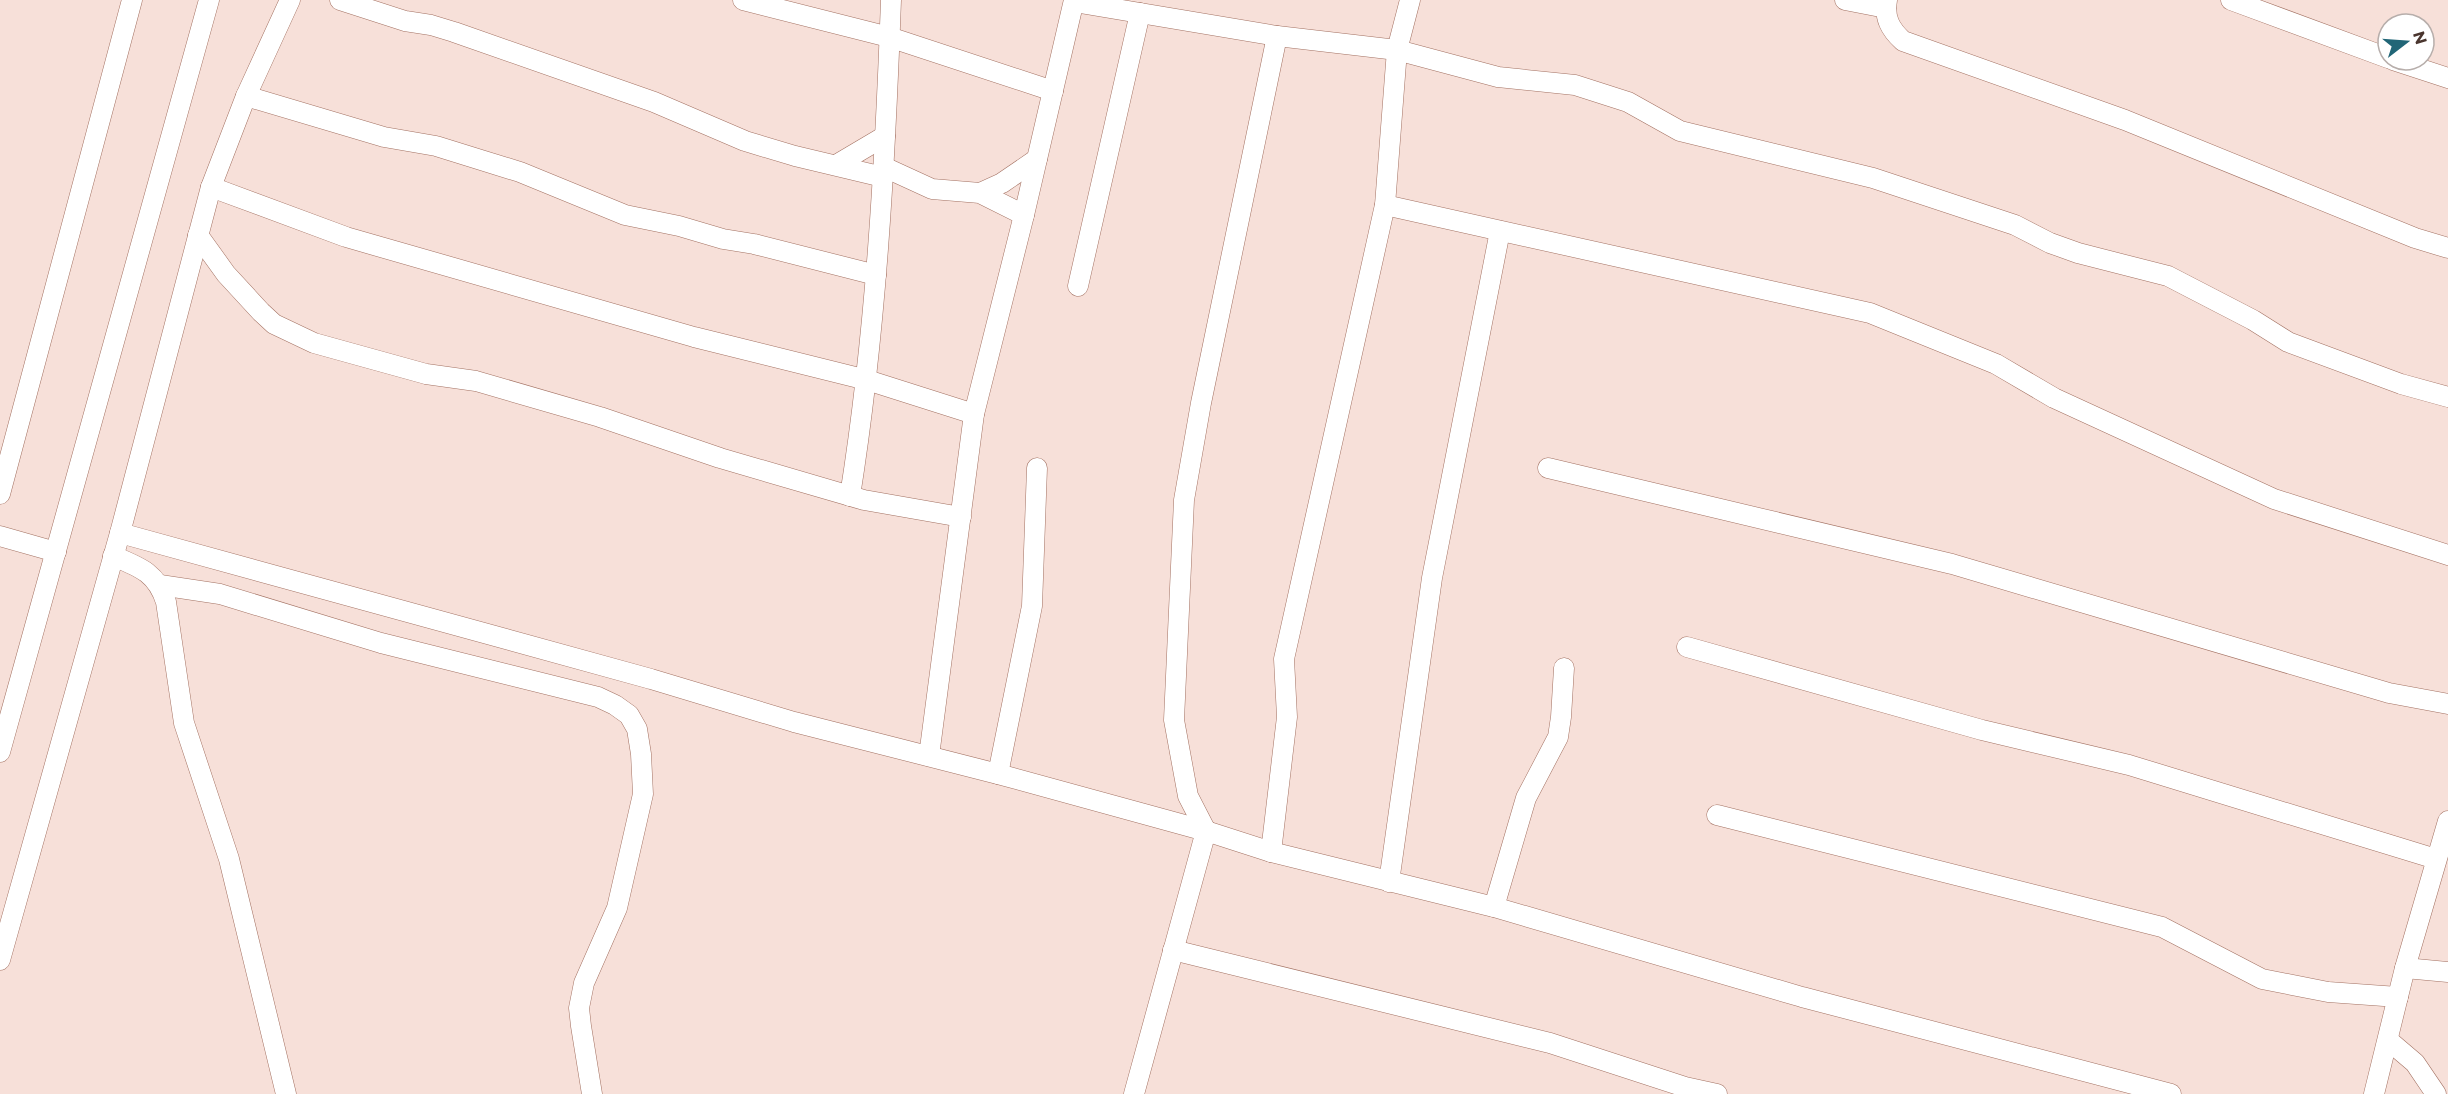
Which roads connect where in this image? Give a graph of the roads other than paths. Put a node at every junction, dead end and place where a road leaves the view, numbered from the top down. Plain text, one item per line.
1 (132, 0) edge
2 (209, 0) edge
3 (290, 0) edge
4 (340, 0) edge
5 (743, 0) edge
6 (891, 0) edge
7 (1410, 0) edge
8 (1845, 0) edge
9 (2231, 0) edge
10 (1074, 1) edge
11 (1887, 4) edge
12 (1140, 13) junction
13 (1277, 36) junction
14 (889, 37) junction
15 (1397, 50) junction
16 (2376, 54) edge
17 (2430, 72) edge
18 (2448, 78) edge
19 (1053, 91) junction
20 (246, 96) junction
21 (885, 136) junction
22 (1036, 159) junction
23 (836, 165) junction
24 (883, 172) junction
25 (211, 187) junction
26 (980, 193) junction
27 (1386, 205) junction
28 (1024, 215) junction
29 (1500, 231) junction
30 (198, 235) junction
31 (2448, 248) edge
32 (876, 275) junction
33 (1078, 286) dead end
34 (867, 380) junction
35 (2448, 397) edge
36 (974, 414) junction
37 (1037, 468) dead end
38 (1548, 468) dead end
39 (0, 494) edge
40 (850, 496) junction
41 (961, 517) junction
42 (120, 533) junction
43 (0, 536) edge
44 (56, 552) junction
45 (2448, 555) edge
46 (113, 556) junction
47 (160, 585) junction
48 (1687, 647) dead end
49 (1564, 668) dead end
50 (2448, 704) edge
51 (0, 752) edge
52 (929, 756) junction
53 (998, 774) junction
54 (1717, 814) dead end
55 (2448, 821) edge
56 (1206, 831) junction
57 (1271, 852) junction
58 (2436, 859) junction
59 (1389, 882) junction
60 (1494, 907) junction
61 (1173, 950) junction
62 (0, 960) edge
63 (2405, 968) junction
64 (2448, 972) edge
65 (2398, 997) junction
66 (2388, 1040) junction
67 (286, 1094) edge
68 (592, 1094) edge
69 (1134, 1094) edge
70 (1717, 1094) edge
71 (2171, 1094) edge
72 (2374, 1094) edge
73 (2436, 1094) edge

1 - 39 street
2 - 44 street
3 - 20 street
4 - 23 street
5 - 14 street
6 - 14 street
7 - 15 street
8 - 11 street
9 - 16 street
10 - 12 street
10 - 19 street
11 - 31 street
12 - 13 street
12 - 33 street
13 - 15 street
13 - 56 street
14 - 19 street
14 - 21 street
15 - 27 street
15 - 35 street
17 - 18 street
19 - 22 street
20 - 25 street
20 - 32 street
21 - 23 street
21 - 24 street
22 - 26 street
22 - 28 street
23 - 24 street
24 - 26 street
24 - 32 street
25 - 30 street
25 - 34 street
26 - 28 street
27 - 29 street
27 - 57 street
28 - 36 street
29 - 45 street
29 - 59 street
30 - 40 street
30 - 42 street
32 - 34 street
34 - 36 street
34 - 40 street
36 - 41 street
37 - 53 street
38 - 50 street
40 - 41 street
41 - 52 street
42 - 46 street
42 - 52 street
43 - 44 street
44 - 51 street
46 - 47 street
46 - 62 street
47 - 67 street
47 - 68 street
48 - 58 street
49 - 60 street
52 - 53 street
53 - 56 street
54 - 65 street
55 - 58 street
56 - 57 street
56 - 61 street
57 - 59 street
58 - 63 street
59 - 60 street
60 - 71 street
61 - 69 street
61 - 70 street
63 - 64 street
63 - 65 street
65 - 66 street
66 - 72 street
66 - 73 street

